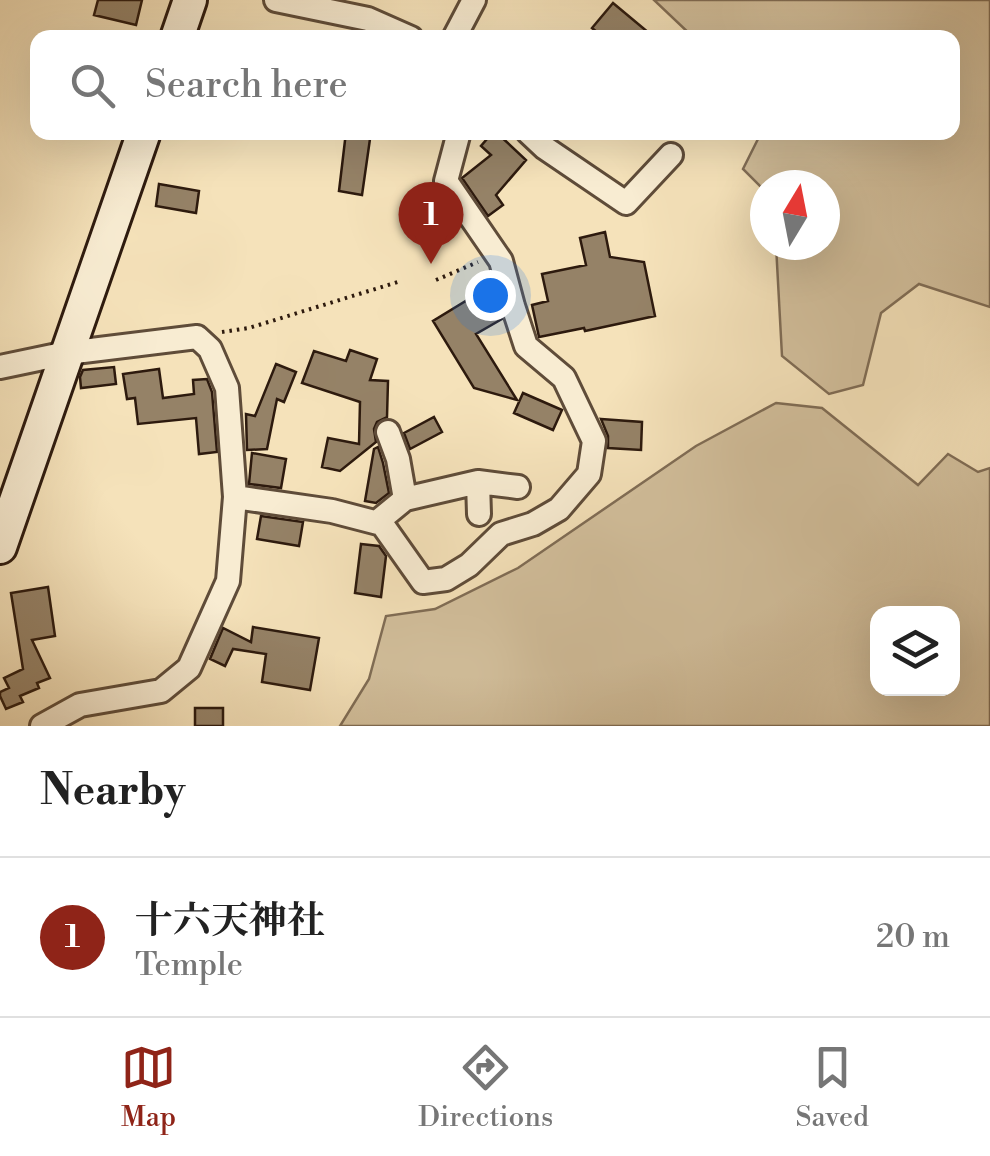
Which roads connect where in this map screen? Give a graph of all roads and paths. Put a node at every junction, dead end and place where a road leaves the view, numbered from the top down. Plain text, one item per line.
1 (190, 0) edge
2 (276, 0) edge
3 (474, 0) edge
4 (180, 30) edge
5 (393, 30) edge
6 (458, 30) edge
7 (141, 140) edge
8 (457, 140) edge
9 (536, 140) edge
10 (671, 155) dead end
11 (496, 254) junction
12 (436, 280) dead end
13 (401, 281) dead end
14 (197, 337) junction
15 (67, 354) junction
16 (0, 367) edge
17 (388, 432) dead end
18 (478, 482) junction
19 (518, 487) dead end
20 (235, 497) junction
21 (405, 499) junction
22 (479, 514) dead end
23 (377, 522) junction
24 (0, 547) edge
25 (42, 726) edge

1 - 4 main road
2 - 5 street
3 - 6 street
7 - 15 main road
8 - 11 street
9 - 10 street
11 - 12 path
11 - 23 street
13 - 14 path
14 - 15 street
14 - 20 street
15 - 16 street
15 - 24 main road
17 - 21 street
18 - 19 street
18 - 21 street
18 - 22 street
20 - 23 street
20 - 25 street
21 - 23 street

